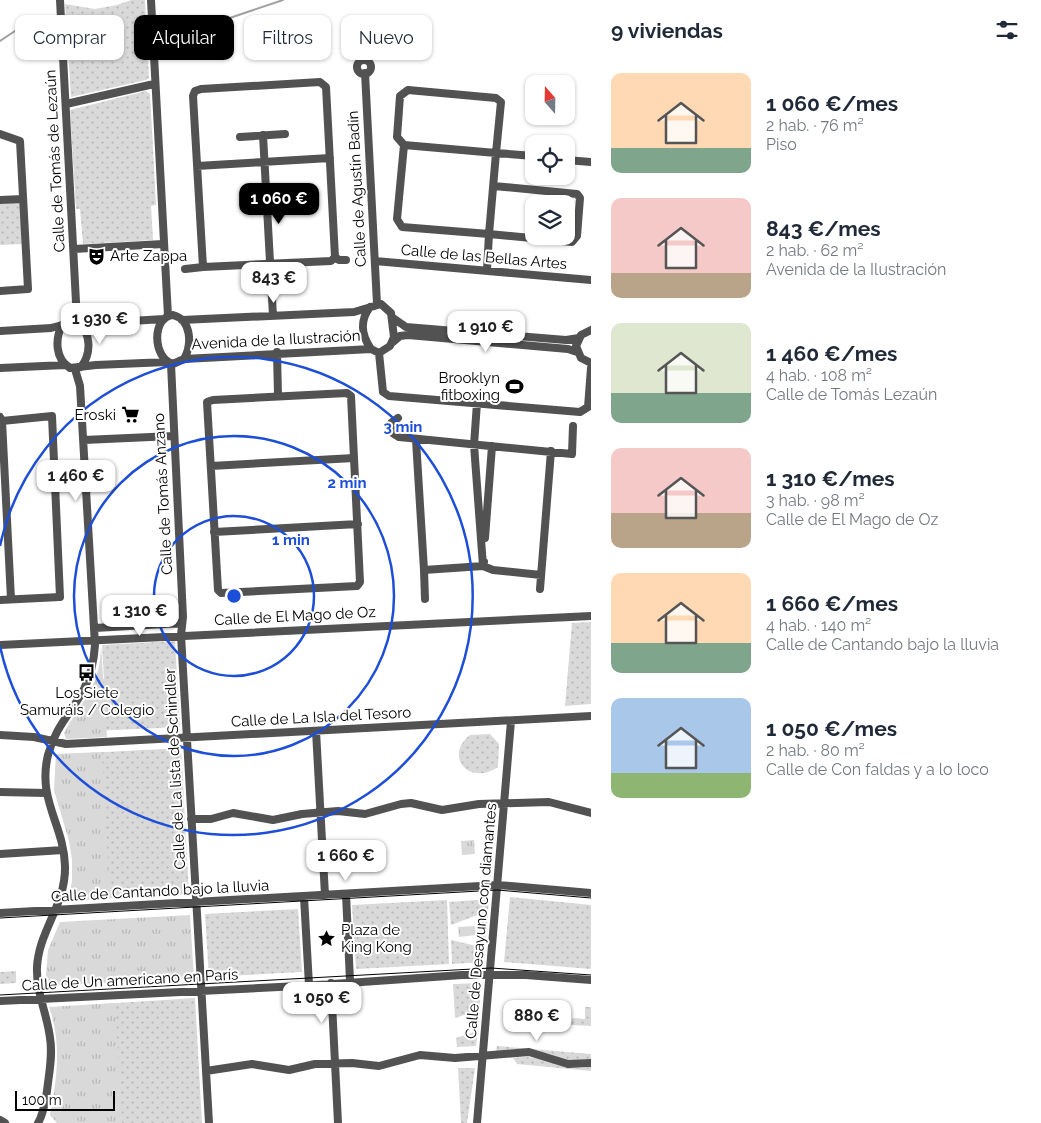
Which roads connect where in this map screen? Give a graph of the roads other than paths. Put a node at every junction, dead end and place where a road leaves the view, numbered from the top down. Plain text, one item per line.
1 (60, 0) edge
2 (151, 0) edge
3 (365, 73) dead end
4 (154, 84) junction
5 (66, 104) junction
6 (0, 134) edge
7 (285, 134) dead end
8 (264, 136) junction
9 (240, 137) dead end
10 (404, 145) junction
11 (496, 153) junction
12 (525, 155) edge
13 (330, 158) junction
14 (265, 161) junction
15 (575, 161) edge
16 (591, 162) edge
17 (197, 166) junction
18 (494, 186) junction
19 (23, 199) junction
20 (0, 200) edge
21 (489, 234) junction
22 (163, 244) junction
23 (74, 249) junction
24 (335, 257) junction
25 (346, 260) dead end
26 (375, 261) junction
27 (269, 264) junction
28 (203, 267) junction
29 (185, 269) dead end
30 (487, 270) junction
31 (591, 280) edge
32 (0, 291) edge
33 (373, 305) junction
34 (273, 316) junction
35 (166, 317) junction
36 (393, 318) junction
37 (182, 320) junction
38 (79, 322) junction
39 (62, 325) junction
40 (591, 330) edge
41 (0, 331) edge
42 (579, 338) junction
43 (393, 342) junction
44 (370, 348) junction
45 (277, 352) junction
46 (577, 352) junction
47 (380, 353) junction
48 (184, 359) junction
49 (169, 363) junction
50 (591, 363) edge
51 (65, 365) junction
52 (0, 368) edge
53 (78, 368) junction
54 (591, 368) edge
55 (278, 396) junction
56 (477, 403) junction
57 (398, 418) dead end
58 (1, 419) edge
59 (574, 426) dead end
60 (173, 436) junction
61 (84, 440) junction
62 (416, 440) junction
63 (474, 445) junction
64 (492, 446) junction
65 (551, 451) junction
66 (354, 458) junction
67 (211, 466) junction
68 (358, 524) junction
69 (214, 532) junction
70 (483, 566) junction
71 (424, 570) junction
72 (541, 575) junction
73 (540, 589) dead end
74 (11, 599) junction
75 (0, 600) edge
76 (425, 600) dead end
77 (591, 616) edge
78 (182, 623) junction
79 (95, 628) junction
80 (181, 635) junction
81 (95, 640) junction
82 (0, 645) edge
83 (591, 716) edge
84 (511, 721) junction
85 (316, 731) junction
86 (0, 735) edge
87 (187, 737) junction
88 (52, 742) junction
89 (0, 792) edge
90 (46, 793) junction
91 (504, 803) junction
92 (320, 813) junction
93 (591, 813) edge
94 (191, 820) junction
95 (63, 850) junction
96 (0, 854) edge
97 (498, 885) junction
98 (591, 893) edge
99 (346, 894) junction
100 (325, 895) junction
101 (304, 897) junction
102 (196, 901) junction
103 (57, 910) junction
104 (0, 913) edge
105 (490, 976) junction
106 (591, 980) edge
107 (350, 982) junction
108 (331, 983) junction
109 (309, 985) junction
110 (202, 990) junction
111 (40, 1000) junction
112 (0, 1001) edge
113 (484, 1056) junction
114 (591, 1063) edge
115 (334, 1064) junction
116 (206, 1071) junction
117 (0, 1120) edge
118 (5, 1123) edge
119 (38, 1123) edge
120 (209, 1123) edge
121 (338, 1123) edge
122 (477, 1123) edge

1 - 5 street, Calle de Tomás de Lezaún
2 - 4 street
3 - 26 street, Calle de Agustín Badín
4 - 5 street
4 - 22 street
5 - 23 street, Calle de Tomás de Lezaún
6 - 19 street
7 - 8 street
8 - 9 street
8 - 14 street
10 - 11 street
10 - 11 street
10 - 21 street
11 - 12 street
11 - 18 street
13 - 14 street
13 - 17 street
13 - 24 street
14 - 17 street
14 - 27 street
15 - 16 street
17 - 28 street
18 - 21 street
18 - 21 street
19 - 20 street
19 - 32 street
21 - 30 street
22 - 23 street
22 - 35 street
23 - 38 street, Calle de Tomás de Lezaún
24 - 25 street
24 - 27 street
26 - 30 street, Calle de las Bellas Artes
26 - 33 street, Calle de Agustín Badín
27 - 28 street
27 - 34 street
28 - 29 street
30 - 31 street, Calle de las Bellas Artes
33 - 34 street, Avenida de la Ilustración
33 - 36 street
33 - 44 street
34 - 37 street, Avenida de la Ilustración
35 - 37 street
35 - 38 street
35 - 49 street
36 - 42 street
36 - 43 street
37 - 48 street
38 - 39 street
38 - 53 street
39 - 41 street
39 - 51 street
40 - 42 street
42 - 46 street
43 - 46 street
43 - 47 street
44 - 45 street, Avenida de la Ilustración
44 - 47 street
45 - 48 street, Avenida de la Ilustración
45 - 55 street
46 - 50 street
47 - 56 street
48 - 49 street
49 - 53 street
49 - 60 street, Calle de Tomás Anzano
51 - 52 street
51 - 53 street
53 - 61 street
54 - 56 street
55 - 66 street
55 - 67 street
56 - 63 street
57 - 62 street
58 - 74 street
58 - 74 street
59 - 65 street
60 - 61 street
60 - 78 street, Calle de Tomás Anzano
61 - 79 street
62 - 63 street
62 - 71 street
63 - 64 street
63 - 70 street
64 - 65 street
64 - 70 street
65 - 72 street
66 - 67 street
66 - 68 street
67 - 69 street
68 - 69 street
68 - 69 street
70 - 71 street
70 - 72 street
71 - 76 street
72 - 73 street
74 - 75 street
77 - 80 street, Calle de El Mago de Oz
78 - 79 street
78 - 80 street, Calle de La lista de Schindler
79 - 81 street
80 - 81 street, Calle de El Mago de Oz
80 - 87 street, Calle de La lista de Schindler
81 - 82 street, Calle de El Mago de Oz
81 - 88 street
83 - 84 street, Calle de La Isla del Tesoro
84 - 85 street, Calle de La Isla del Tesoro
84 - 91 street, Calle de Desayuno con diamantes
85 - 87 street, Calle de La Isla del Tesoro
85 - 92 street
86 - 88 street, Calle de La Isla del Tesoro
87 - 88 street, Calle de La Isla del Tesoro
87 - 94 street, Calle de La lista de Schindler
88 - 90 street
89 - 90 street
90 - 95 street
91 - 92 street
91 - 93 street
91 - 97 street, Calle de Desayuno con diamantes
92 - 94 street
92 - 100 street
94 - 102 street, Calle de La lista de Schindler
95 - 96 street
95 - 103 street
97 - 98 street, Calle de Cantando bajo la lluvia
97 - 99 street, Calle de Cantando bajo la lluvia
97 - 105 street, Calle de Desayuno con diamantes
99 - 100 street, Calle de Cantando bajo la lluvia
99 - 107 street
100 - 101 street, Calle de Cantando bajo la lluvia
101 - 102 street, Calle de Cantando bajo la lluvia
101 - 109 street
102 - 103 street, Calle de Cantando bajo la lluvia
102 - 110 street, Calle de La lista de Schindler
103 - 104 street, Calle de Cantando bajo la lluvia
103 - 111 street
105 - 106 street, Calle de Un americano en París
105 - 107 street, Calle de Un americano en París
105 - 113 street, Calle de Desayuno con diamantes
107 - 108 street, Calle de Un americano en París
108 - 109 street, Calle de Un americano en París
108 - 115 street
109 - 110 street, Calle de Un americano en París
110 - 111 street, Calle de Un americano en París
110 - 116 street, Calle de La lista de Schindler
111 - 112 street, Calle de Un americano en París
111 - 119 street
113 - 114 street
113 - 115 street
113 - 122 street, Calle de Desayuno con diamantes
115 - 116 street
115 - 121 street
116 - 120 street, Calle de La lista de Schindler
117 - 118 street

